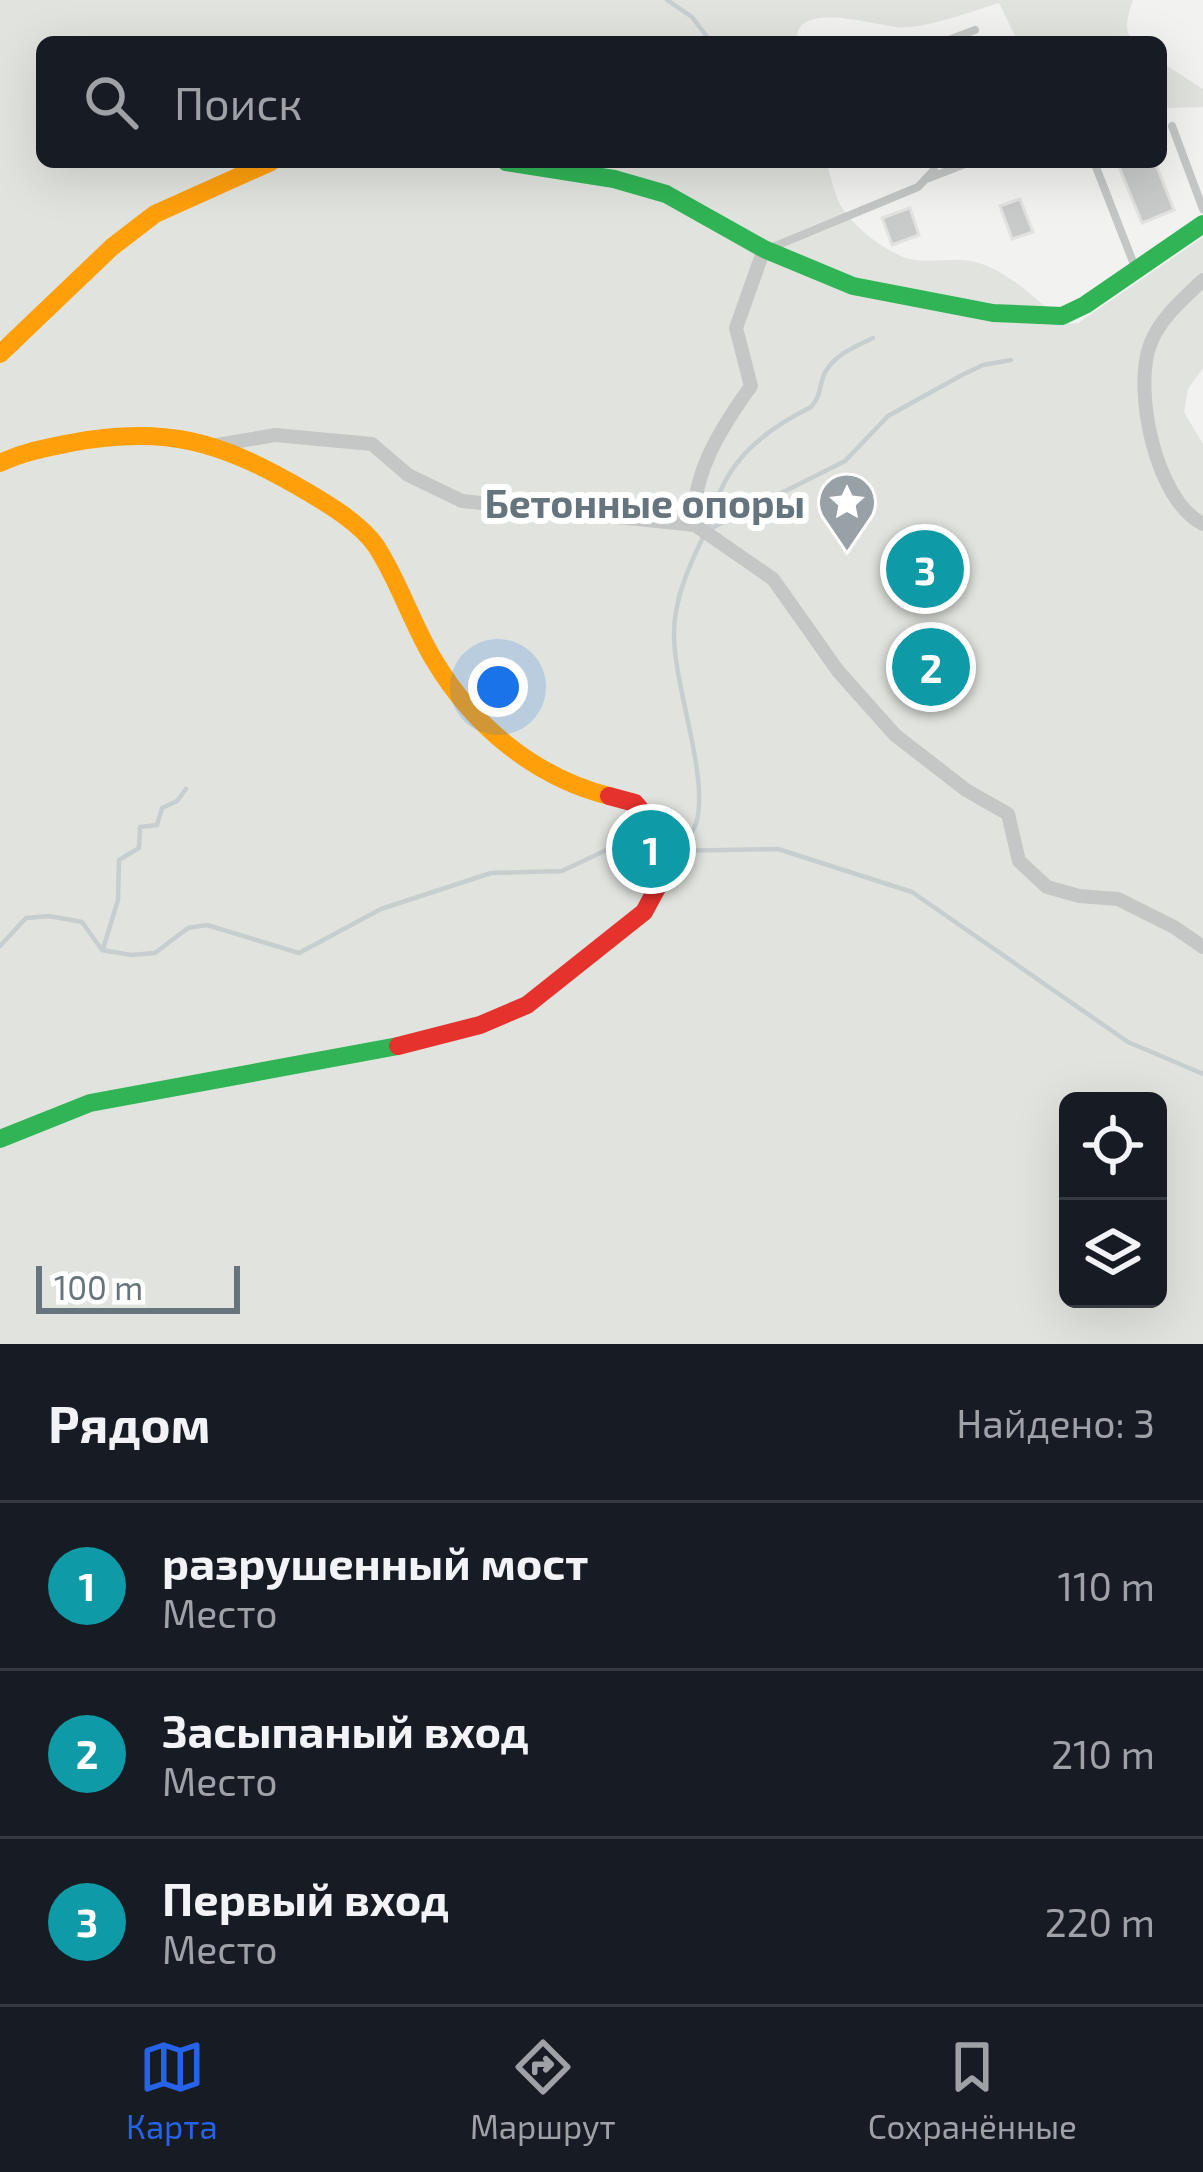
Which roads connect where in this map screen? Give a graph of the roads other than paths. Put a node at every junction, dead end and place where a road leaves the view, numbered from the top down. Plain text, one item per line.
1 (975, 29) dead end
2 (958, 36) edge
3 (1172, 126) dead end
4 (258, 168) edge
5 (544, 168) edge
6 (934, 168) edge
7 (954, 168) edge
8 (1096, 168) edge
9 (927, 178) junction
10 (1203, 209) edge
11 (1203, 224) edge
12 (765, 250) junction
13 (1136, 269) junction
14 (1203, 280) edge
15 (0, 354) edge
16 (211, 446) junction
17 (0, 463) edge
18 (1203, 524) edge
19 (695, 525) junction
20 (1203, 947) edge
21 (0, 1139) edge

1 - 2 lane
3 - 10 lane
4 - 15 street
5 - 12 street
6 - 9 lane
7 - 9 lane
8 - 13 lane
9 - 12 lane
11 - 13 street
12 - 13 street
12 - 19 street
14 - 18 street
16 - 17 street
16 - 19 street
16 - 21 street
19 - 20 street

